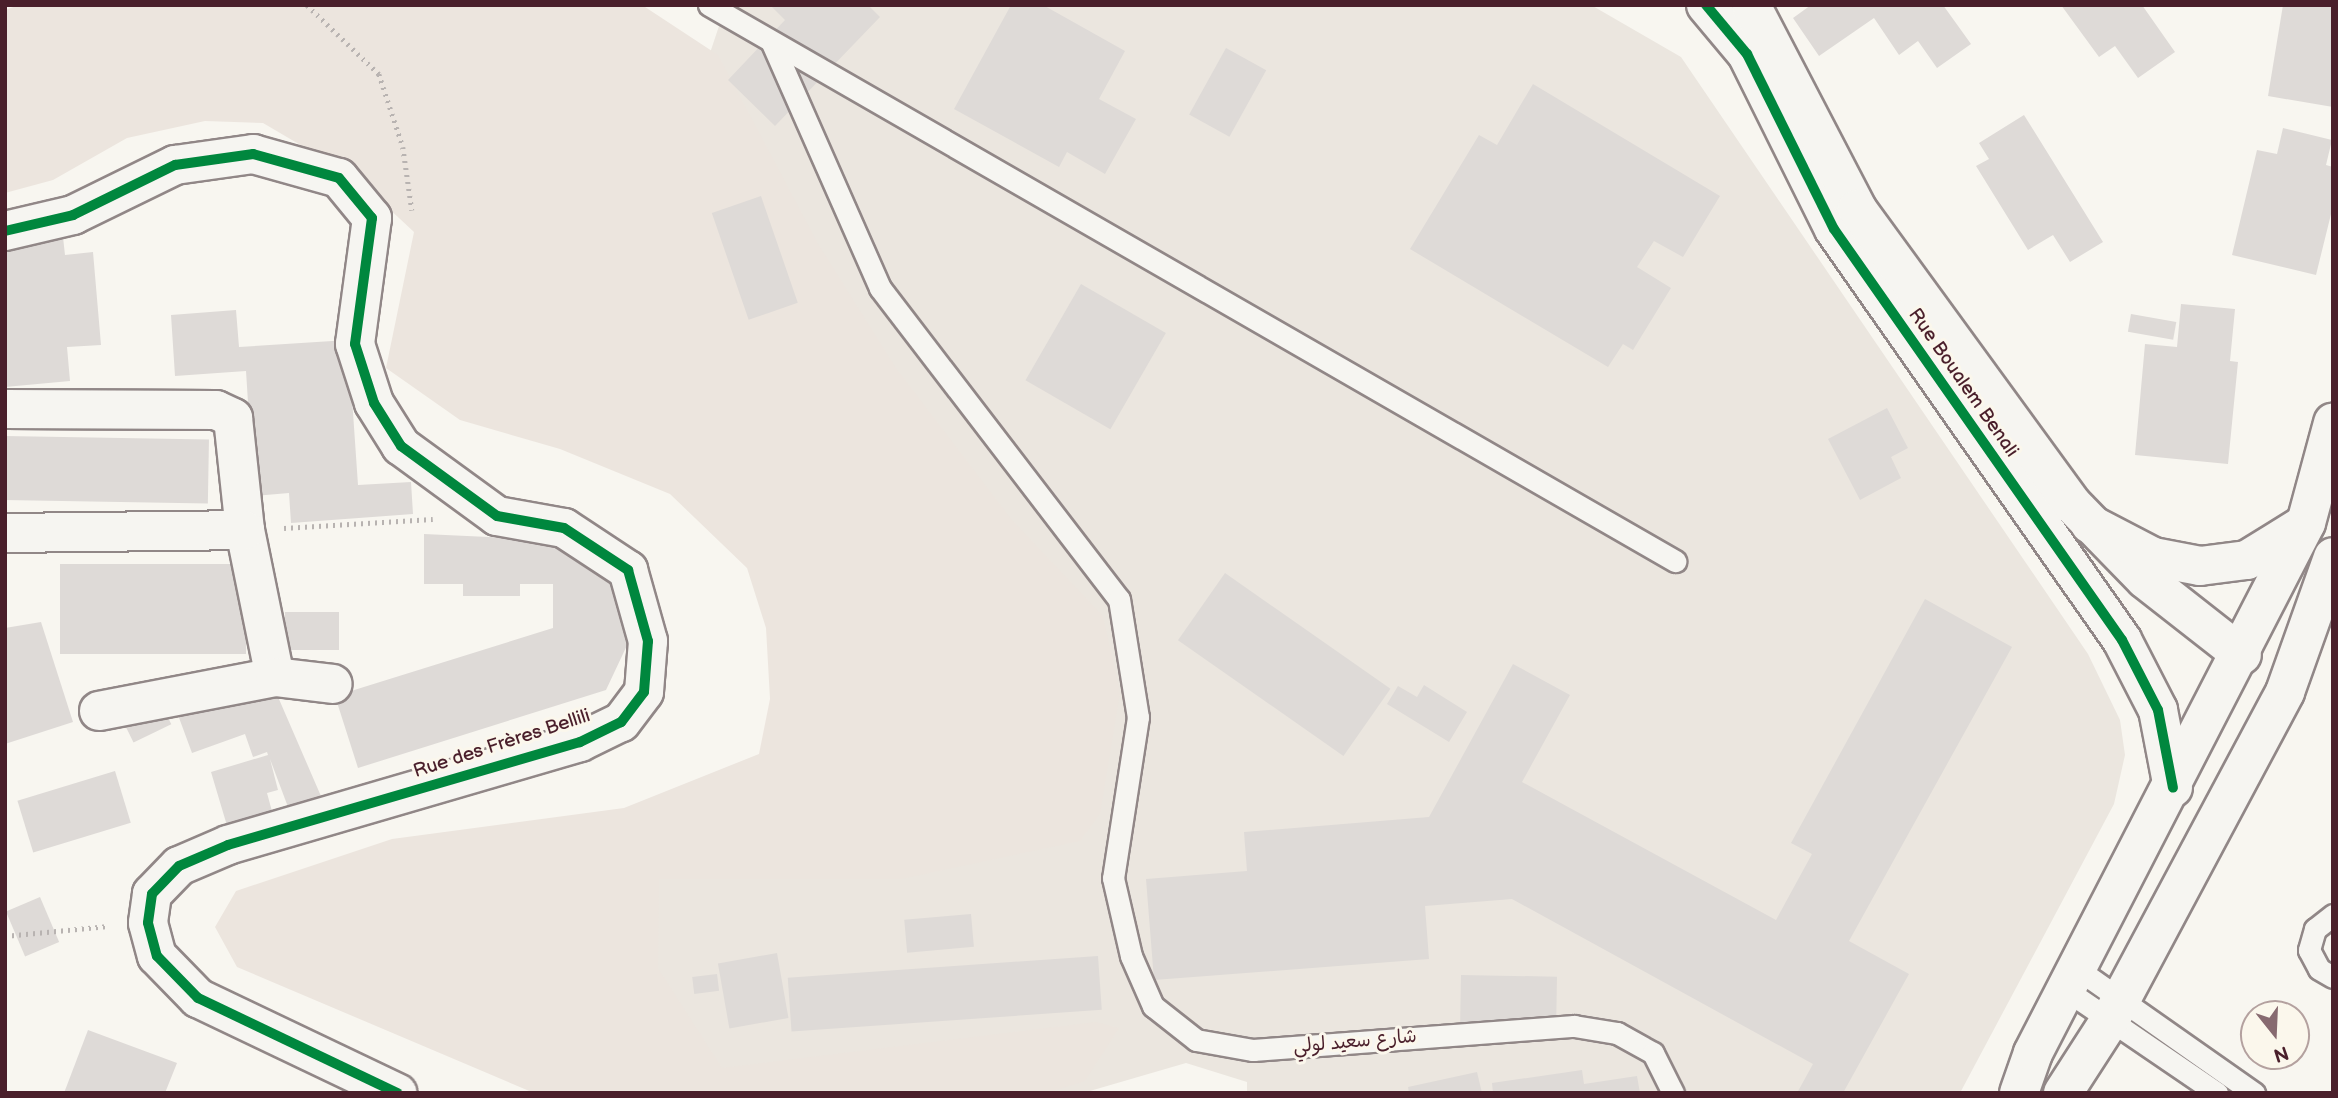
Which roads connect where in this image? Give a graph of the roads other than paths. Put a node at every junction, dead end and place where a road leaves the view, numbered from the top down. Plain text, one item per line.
1 (709, 5) edge
2 (1706, 5) edge
3 (1751, 5) edge
4 (772, 43) junction
5 (5, 231) edge
6 (5, 409) edge
7 (2333, 423) edge
8 (2306, 523) junction
9 (2090, 524) junction
10 (245, 530) junction
11 (5, 533) edge
12 (2333, 557) edge
13 (1675, 561) dead end
14 (2242, 655) junction
15 (275, 677) junction
16 (333, 684) dead end
17 (99, 711) dead end
18 (2173, 788) junction
19 (2333, 915) edge
20 (2333, 977) edge
21 (2071, 979) junction
22 (2116, 1010) junction
23 (397, 1093) edge
24 (1673, 1093) edge
25 (2019, 1093) edge
26 (2063, 1093) edge
27 (2217, 1093) edge
28 (2254, 1093) edge

1 - 4 lane
2 - 18 street, Rue Boualem Benali
3 - 9 street
4 - 13 lane
4 - 24 lane, شارع سعيد لولي
5 - 23 street, Rue des Frères Bellili
6 - 10 street
7 - 8 street
8 - 9 street
8 - 14 street
9 - 14 street
10 - 11 street
10 - 15 street
12 - 22 street
14 - 18 street
15 - 16 street
15 - 17 street
18 - 21 street
19 - 20 lane
21 - 22 lane
21 - 25 street
22 - 26 street
22 - 27 lane
22 - 28 lane

